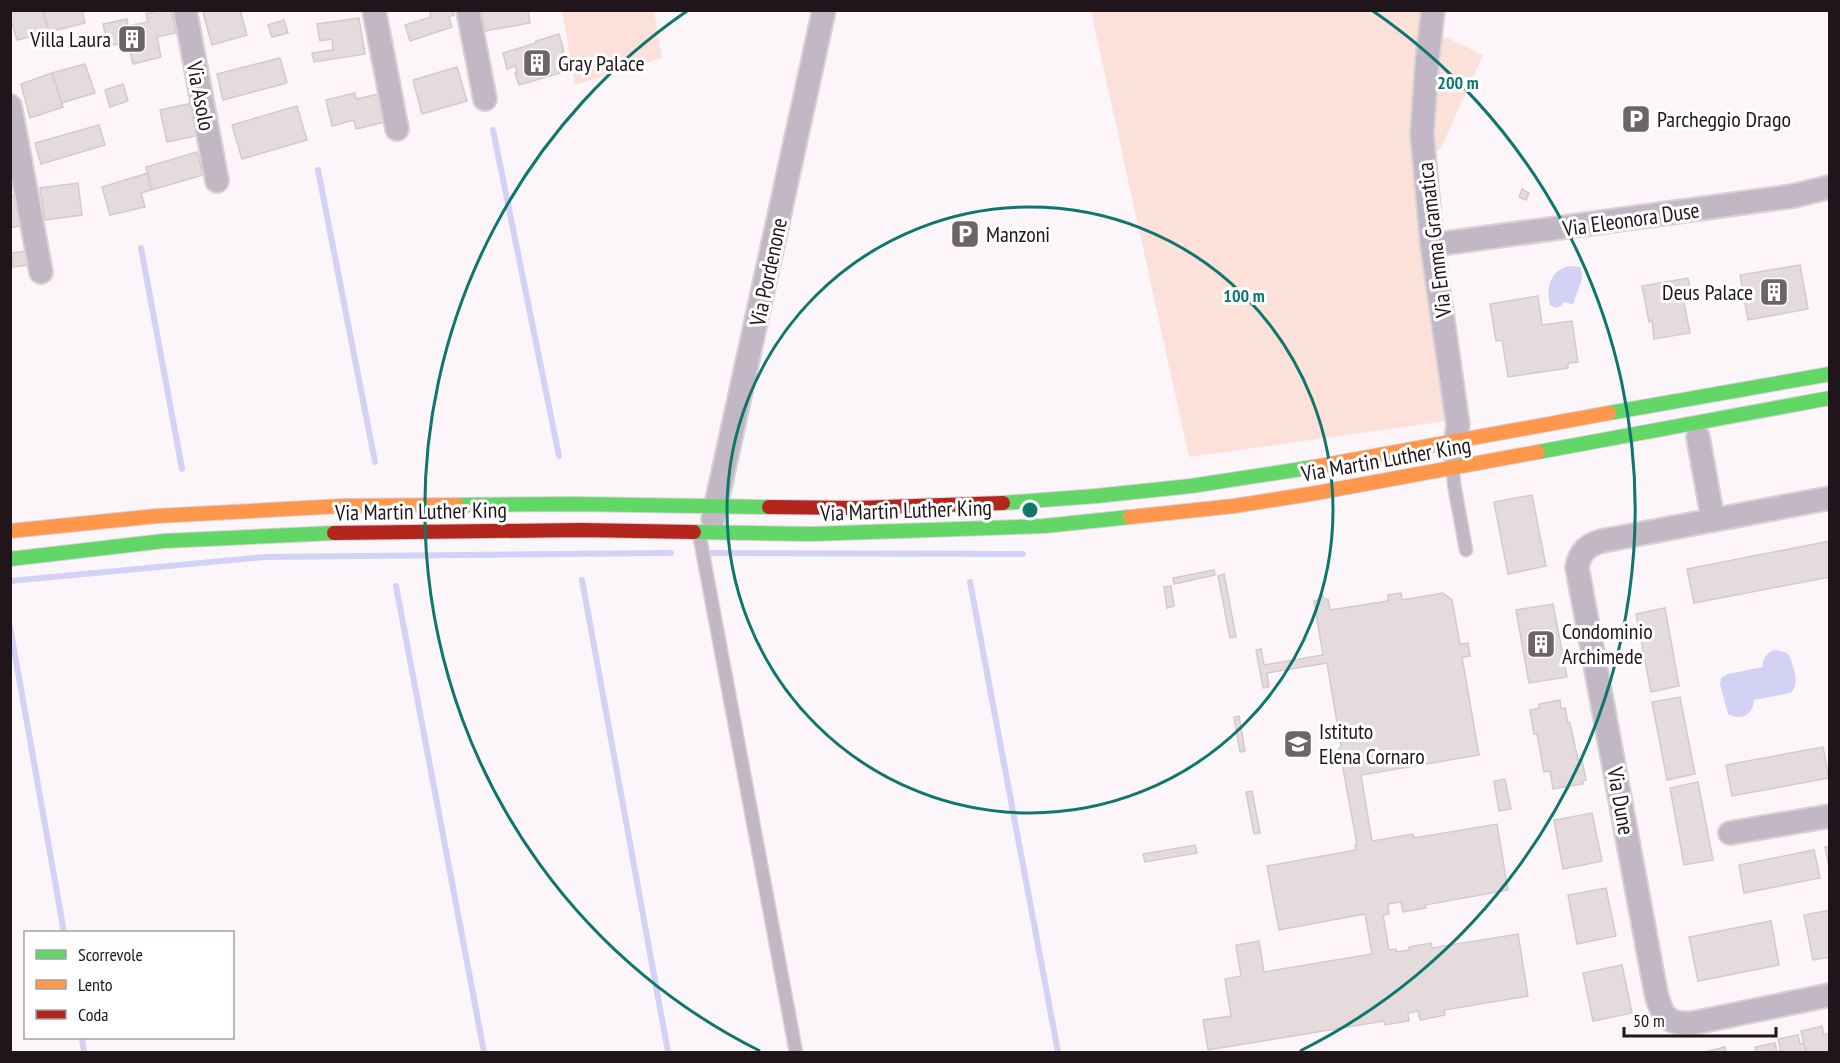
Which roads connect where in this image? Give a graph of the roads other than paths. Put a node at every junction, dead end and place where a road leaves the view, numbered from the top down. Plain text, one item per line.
1 (185, 10) edge
2 (374, 10) edge
3 (468, 10) edge
4 (824, 10) edge
5 (1433, 10) edge
6 (485, 99) dead end
7 (10, 105) edge
8 (397, 129) dead end
9 (217, 181) dead end
10 (1830, 187) edge
11 (1432, 246) junction
12 (41, 272) dead end
13 (1830, 374) edge
14 (1830, 398) edge
15 (1698, 437) junction
16 (1455, 440) junction
17 (1573, 445) junction
18 (1453, 468) junction
19 (1830, 498) edge
20 (717, 507) junction
21 (1713, 520) junction
22 (10, 531) edge
23 (704, 532) junction
24 (1466, 550) dead end
25 (10, 559) edge
26 (1830, 816) edge
27 (1730, 833) dead end
28 (1830, 995) edge
29 (796, 1053) edge

1 - 9 street, Via Asolo
2 - 8 street
3 - 6 street
4 - 20 street, Via Pordenone
5 - 11 street, Via Emma Gramatica
7 - 12 street
10 - 11 street, Via Eleonora Duse
11 - 16 street, Via Emma Gramatica
13 - 16 main road, Via Martin Luther King
14 - 15 street
14 - 17 main road, Via Martin Luther King
15 - 17 street
15 - 21 street
16 - 18 street, Via Emma Gramatica
16 - 20 main road, Via Martin Luther King
17 - 18 main road, Via Martin Luther King
18 - 23 main road, Via Martin Luther King
18 - 24 lane
19 - 21 street, Via Dune
20 - 22 main road, Via Martin Luther King
20 - 23 street, Via Pordenone
21 - 28 street, Via Dune
23 - 25 main road, Via Martin Luther King
23 - 29 lane
26 - 27 street

